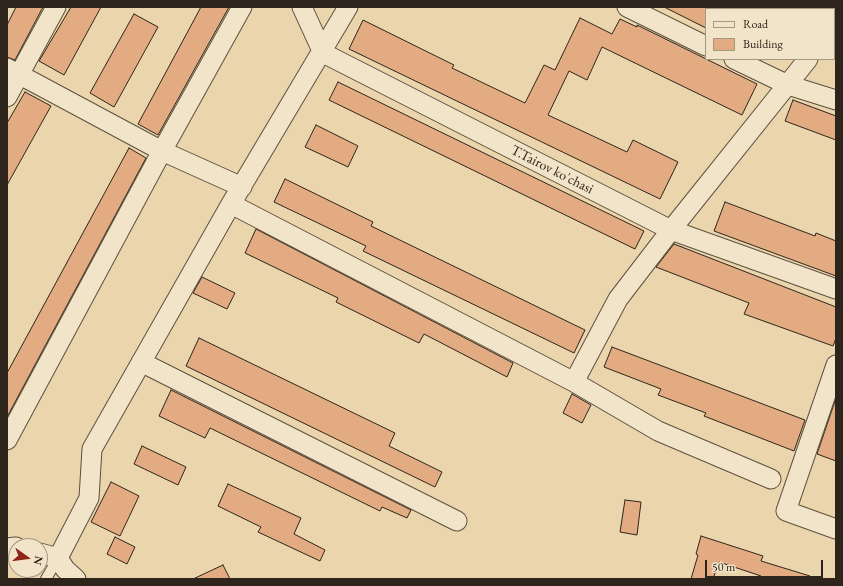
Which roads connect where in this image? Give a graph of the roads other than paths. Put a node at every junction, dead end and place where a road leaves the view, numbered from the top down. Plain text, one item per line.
1 (56, 7) edge
2 (242, 7) edge
3 (302, 7) edge
4 (348, 7) edge
5 (627, 7) edge
6 (705, 46) edge
7 (323, 53) junction
8 (736, 60) edge
9 (807, 60) edge
10 (13, 72) edge
11 (788, 85) junction
12 (7, 97) edge
13 (836, 100) edge
14 (162, 150) junction
15 (242, 187) junction
16 (231, 204) junction
17 (670, 230) junction
18 (836, 289) edge
19 (141, 362) junction
20 (836, 365) edge
21 (574, 382) junction
22 (7, 440) edge
23 (771, 479) dead end
24 (457, 521) dead end
25 (836, 529) edge
26 (49, 555) edge
27 (46, 579) edge
28 (76, 579) edge

1 - 10 street
2 - 14 street
3 - 7 street
4 - 7 street
5 - 6 street
7 - 15 street
7 - 17 street, T.Tairov ko'chasi
8 - 11 street
9 - 11 street
10 - 12 street
10 - 14 street
11 - 13 street
11 - 17 street
14 - 15 street
14 - 22 street
15 - 16 street
16 - 19 street
16 - 21 street
17 - 18 street, T.Tairov ko'chasi
17 - 21 street
19 - 24 street
19 - 26 street
20 - 25 street
21 - 23 street
26 - 27 lane
26 - 28 street

